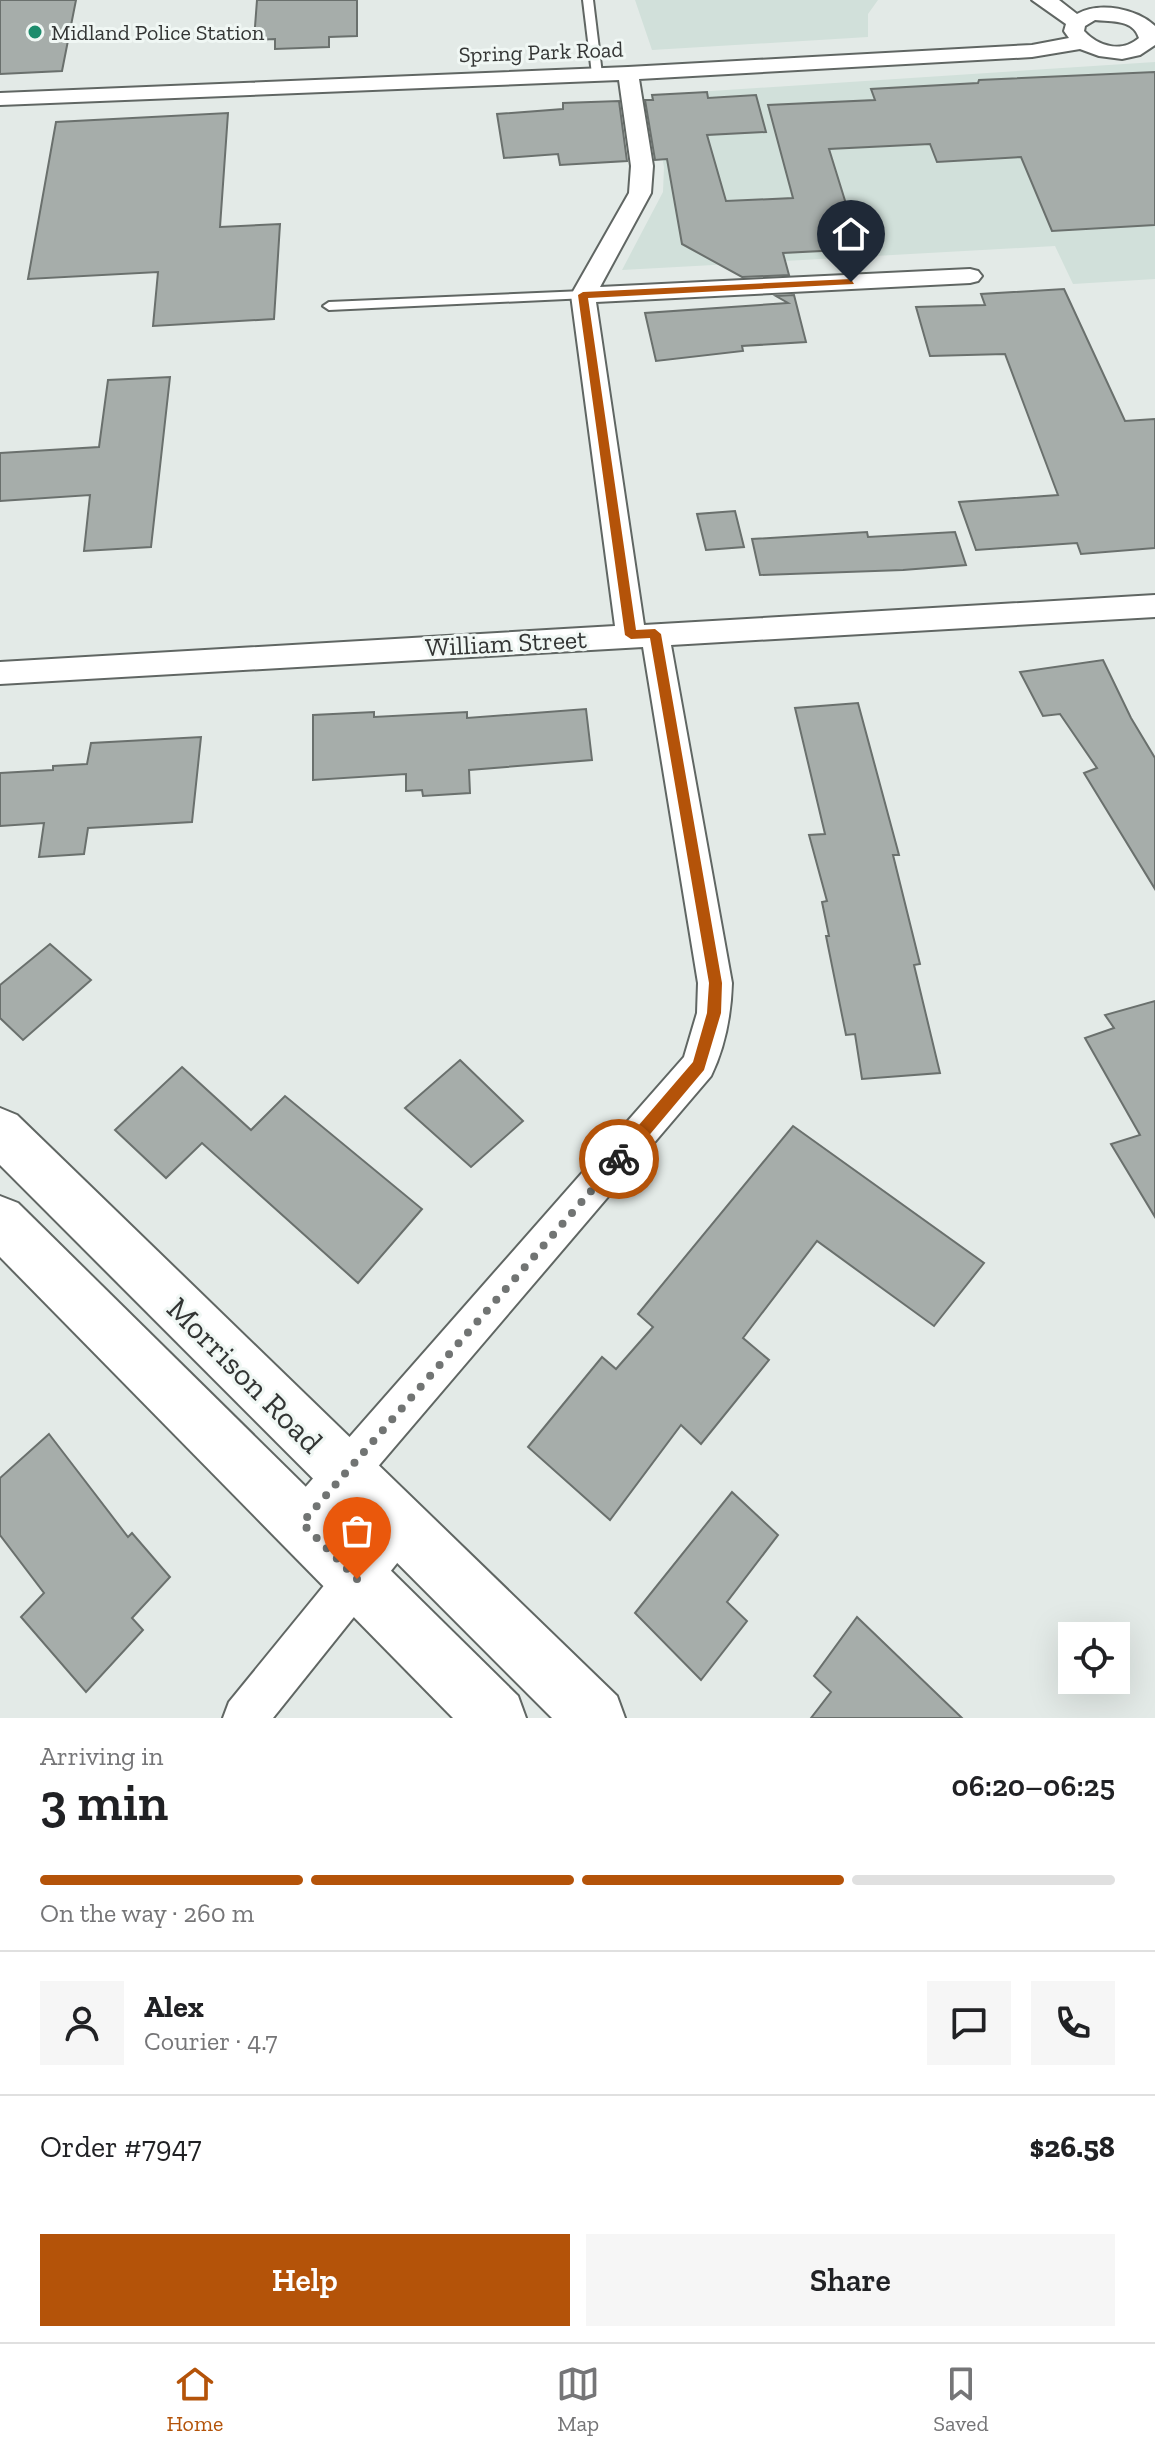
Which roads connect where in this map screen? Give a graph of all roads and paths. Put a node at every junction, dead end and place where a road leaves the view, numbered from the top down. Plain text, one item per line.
1 (588, 0) edge
2 (1042, 0) edge
3 (1085, 0) edge
4 (1116, 14) junction
5 (1151, 30) edge
6 (1079, 32) junction
7 (1124, 52) junction
8 (1155, 54) edge
9 (628, 73) junction
10 (597, 74) junction
11 (0, 99) edge
12 (970, 276) dead end
13 (583, 295) junction
14 (329, 306) dead end
15 (1154, 608) edge
16 (643, 634) junction
17 (0, 673) edge
18 (0, 1131) edge
19 (0, 1221) edge
20 (344, 1474) junction
21 (302, 1523) junction
22 (399, 1527) junction
23 (357, 1579) junction
24 (245, 1718) edge
25 (496, 1718) edge
26 (595, 1718) edge

1 - 10 lane
2 - 6 street
3 - 4 street
4 - 5 street
4 - 6 street, Spring Park Road
5 - 7 street
6 - 7 street
6 - 9 street, Spring Park Road
7 - 8 street
9 - 10 street, Spring Park Road
9 - 13 street
10 - 11 street, Spring Park Road
12 - 13 street
13 - 14 lane
13 - 16 street
15 - 16 street, William Street
16 - 17 street, William Street
16 - 20 street
18 - 20 main road, Morrison Road
19 - 21 main road
20 - 21 street
20 - 22 main road, Morrison Road
21 - 23 main road
22 - 23 street
22 - 26 main road, Morrison Road
23 - 24 street
23 - 25 main road

